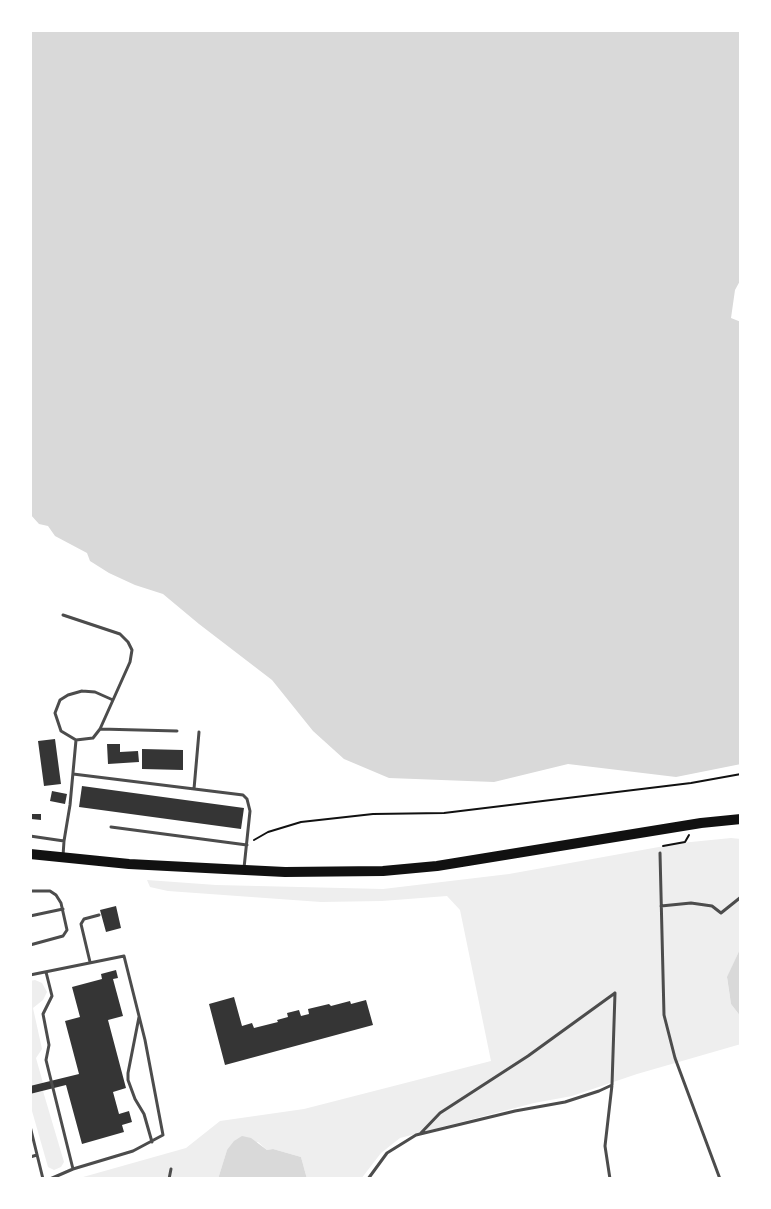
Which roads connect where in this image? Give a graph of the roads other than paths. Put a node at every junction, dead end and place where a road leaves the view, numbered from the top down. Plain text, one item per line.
1 (63, 615) dead end
2 (113, 700) junction
3 (100, 729) junction
4 (177, 731) dead end
5 (199, 732) dead end
6 (76, 740) junction
7 (73, 774) junction
8 (194, 789) junction
9 (741, 819) edge
10 (111, 827) dead end
11 (30, 836) edge
12 (64, 841) junction
13 (246, 845) junction
14 (660, 853) road end
15 (30, 854) edge
16 (63, 857) junction
17 (244, 870) junction
18 (30, 891) edge
19 (741, 897) edge
20 (661, 906) junction
21 (63, 909) junction
22 (99, 915) dead end
23 (30, 916) edge
24 (30, 945) edge
25 (90, 962) junction
26 (45, 971) junction
27 (30, 975) edge
28 (139, 1015) junction
29 (612, 1085) junction
30 (30, 1126) edge
31 (420, 1134) junction
32 (152, 1142) junction
33 (38, 1155) junction
34 (30, 1157) edge
35 (73, 1169) junction
36 (171, 1169) dead end
37 (43, 1179) edge
38 (50, 1179) edge
39 (169, 1179) edge
40 (368, 1179) edge
41 (610, 1179) edge
42 (720, 1179) edge

1 - 2 lane
2 - 3 lane
2 - 6 lane
3 - 4 lane
3 - 6 lane
5 - 8 lane
6 - 7 lane
7 - 8 lane
7 - 12 lane
8 - 13 lane
9 - 17 main road
10 - 13 lane
11 - 12 lane
12 - 16 lane
13 - 17 lane
14 - 20 lane
15 - 16 main road
16 - 17 main road
18 - 21 lane
19 - 20 lane
20 - 42 lane
21 - 23 lane
21 - 24 lane
22 - 25 lane
25 - 26 lane
25 - 28 lane
26 - 27 lane
26 - 35 lane
28 - 32 lane
28 - 32 lane
29 - 31 lane
29 - 31 lane
29 - 41 lane
30 - 33 lane
31 - 40 lane
32 - 35 lane
33 - 34 lane
33 - 37 lane
35 - 38 lane
36 - 39 lane

